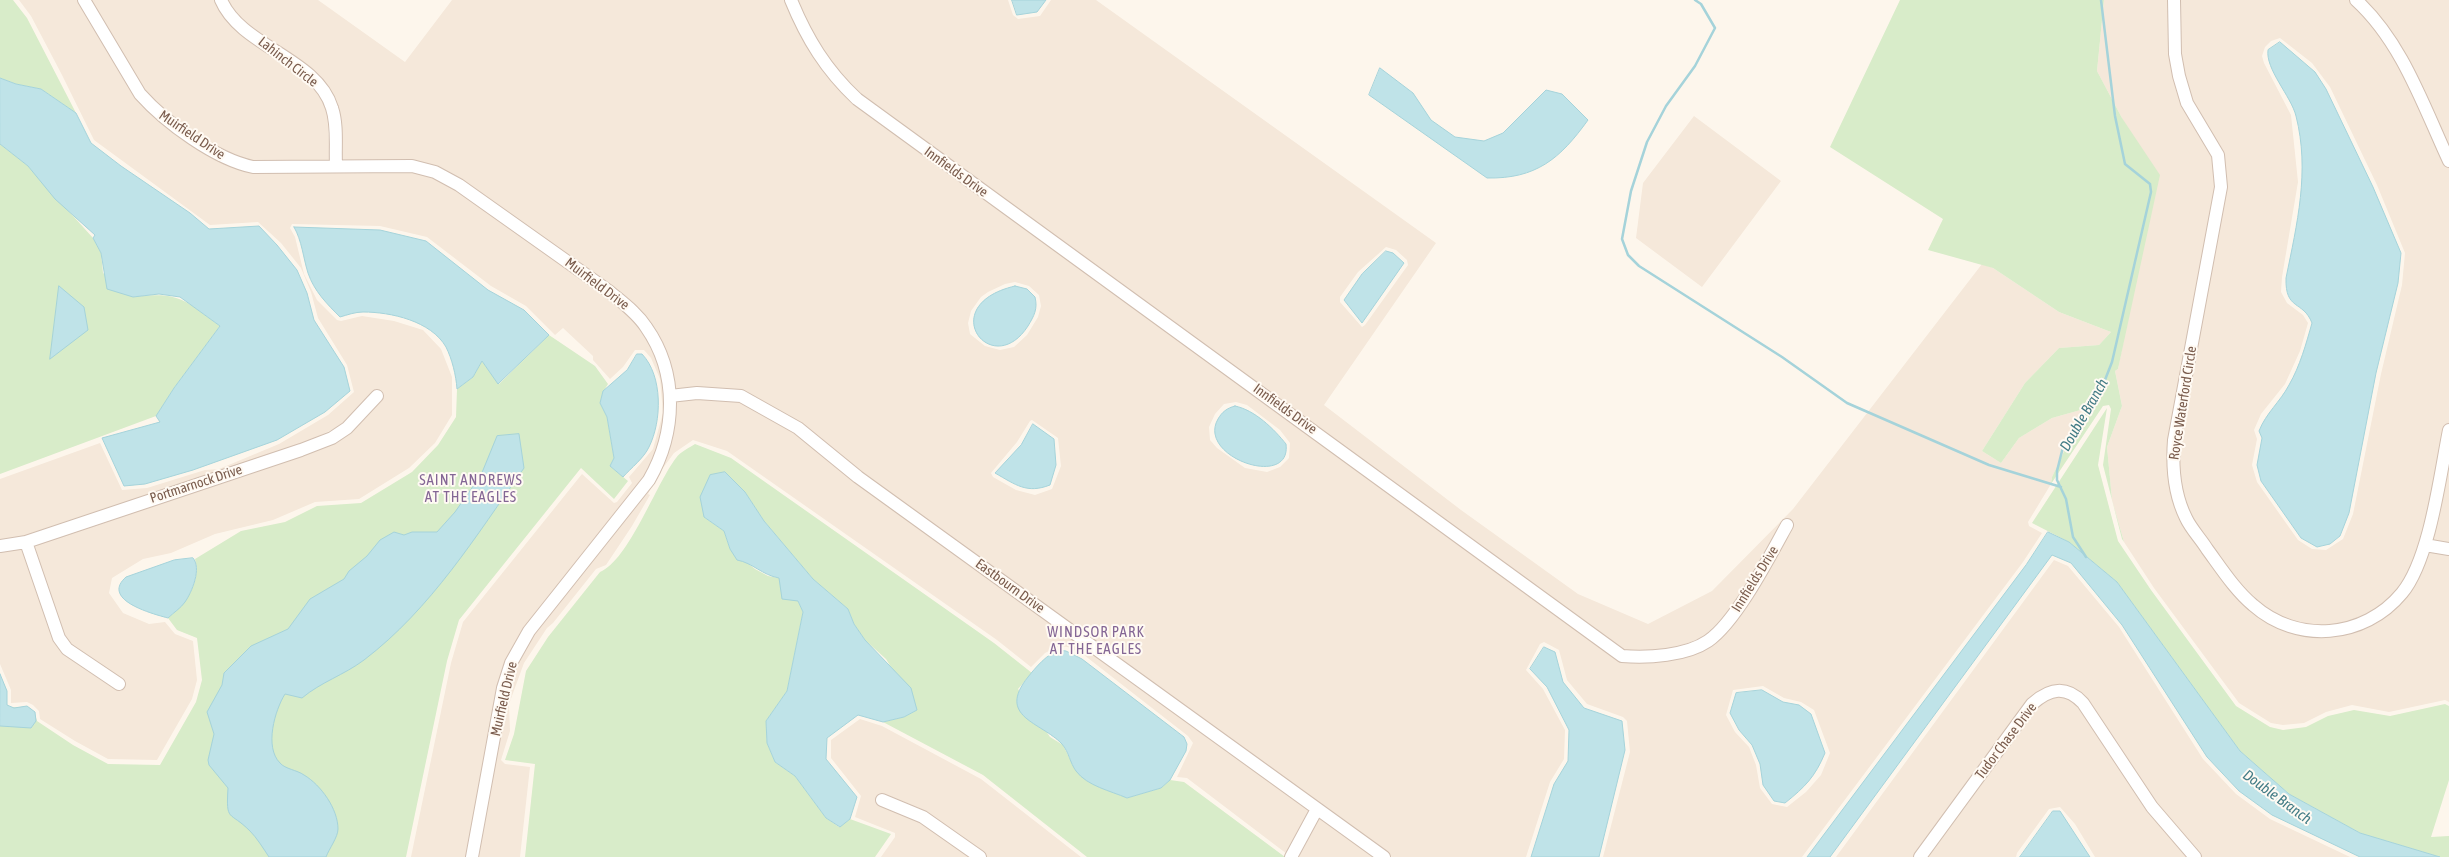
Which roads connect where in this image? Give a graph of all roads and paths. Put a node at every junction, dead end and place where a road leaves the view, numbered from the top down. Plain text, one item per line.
1 (84, 0) edge
2 (221, 0) edge
3 (791, 0) edge
4 (2174, 0) edge
5 (2356, 0) edge
6 (2449, 161) edge
7 (336, 165) junction
8 (377, 396) dead end
9 (670, 396) junction
10 (2449, 430) edge
11 (1787, 525) dead end
12 (26, 542) junction
13 (2425, 544) junction
14 (0, 546) edge
15 (2449, 549) edge
16 (119, 684) dead end
17 (882, 800) dead end
18 (1317, 809) junction
19 (472, 857) edge
20 (980, 857) edge
21 (1291, 857) edge
22 (1384, 857) edge
23 (1920, 857) edge
24 (2194, 857) edge

1 - 7 street, Muirfield Drive
2 - 7 street, Lahinch Circle
3 - 11 street, Innfields Drive
4 - 13 street, Royce Waterford Circle
5 - 6 street
7 - 9 street, Muirfield Drive
8 - 12 street, Portmarnock Drive
9 - 18 street, Eastbourn Drive
9 - 19 street, Muirfield Drive
10 - 13 street, Royce Waterford Circle
12 - 14 street, Portmarnock Drive
12 - 16 street
13 - 15 street
17 - 20 street
18 - 21 street
18 - 22 street, Eastbourn Drive
23 - 24 street, Tudor Chase Drive

